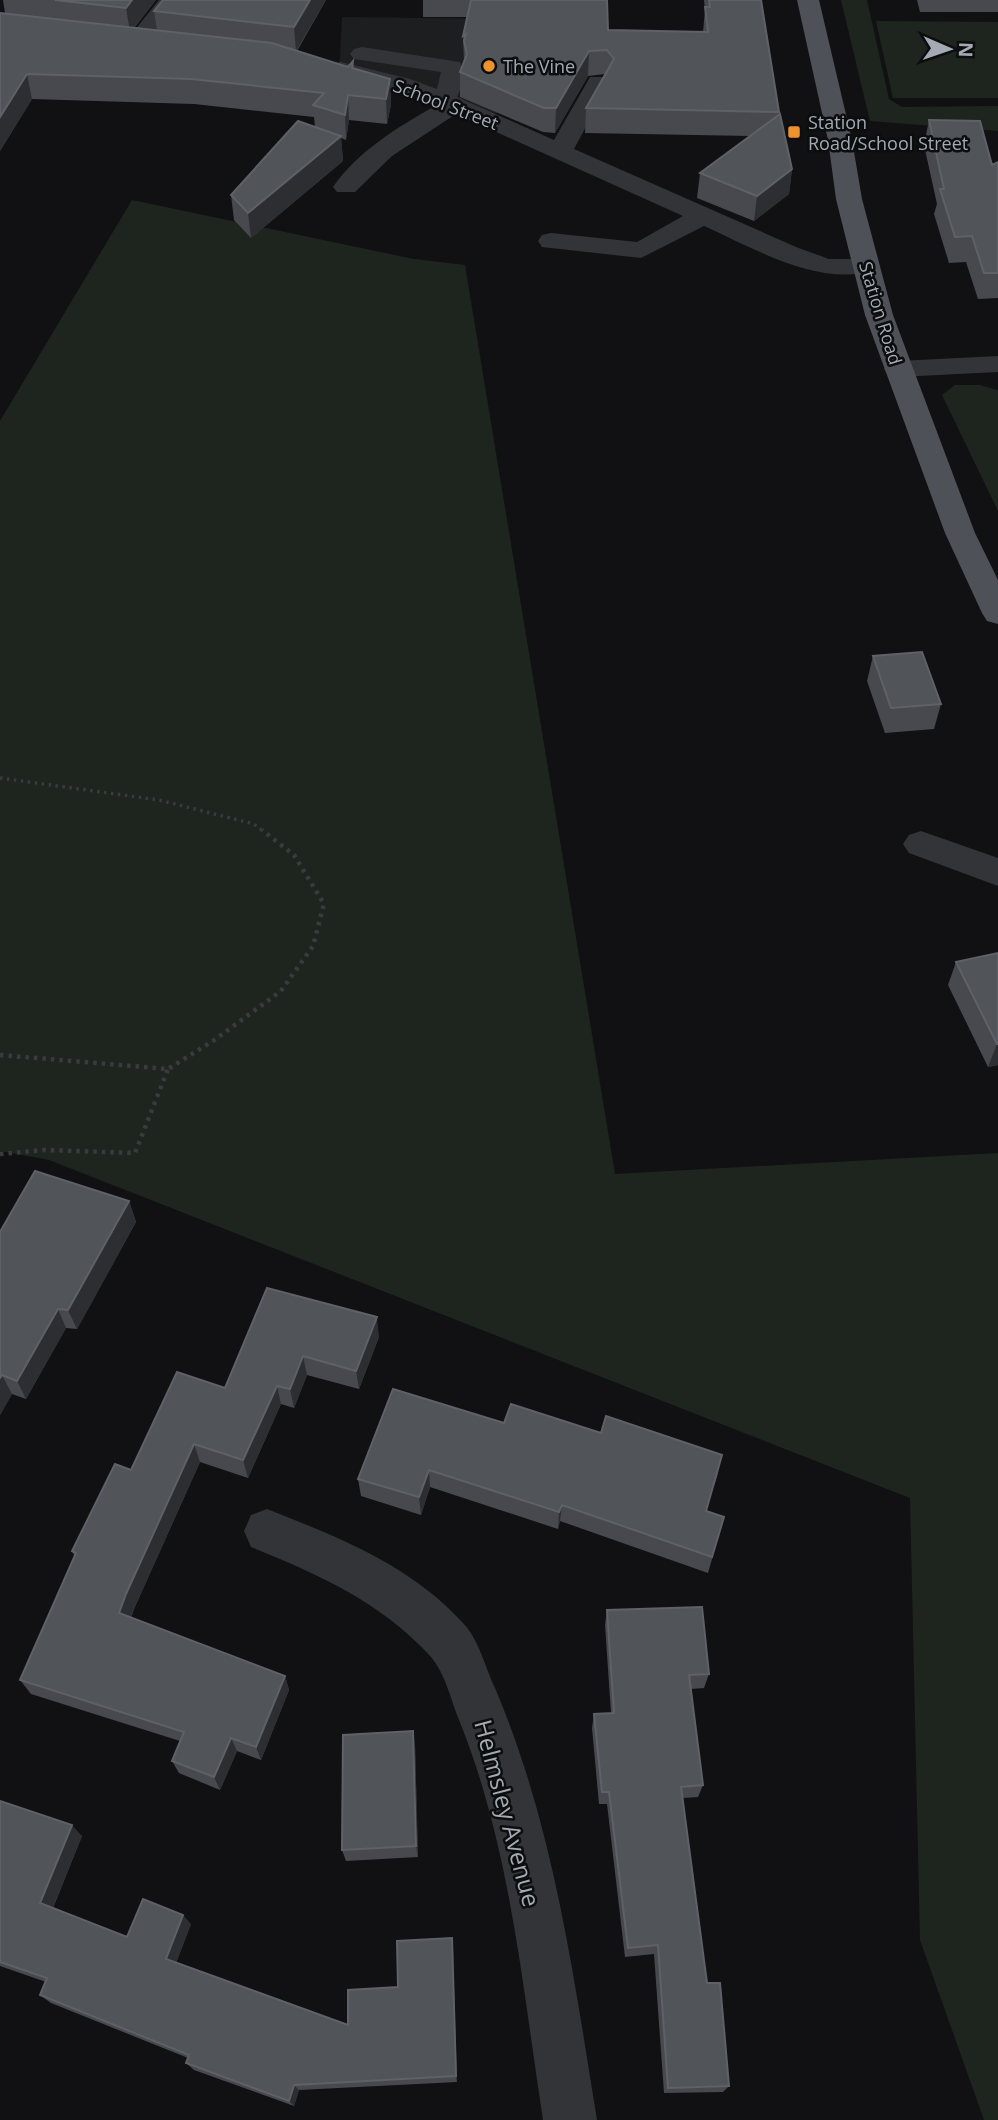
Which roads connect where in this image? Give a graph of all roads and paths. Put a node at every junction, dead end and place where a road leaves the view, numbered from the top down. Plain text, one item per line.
1 (171, 0) edge
2 (808, 0) edge
3 (112, 38) edge
4 (138, 41) junction
5 (165, 45) edge
6 (312, 64) edge
7 (346, 71) junction
8 (598, 82) edge
9 (449, 103) junction
10 (343, 150) edge
11 (560, 152) junction
12 (369, 159) junction
13 (346, 187) dead end
14 (702, 216) junction
15 (551, 241) dead end
16 (866, 265) junction
17 (998, 364) edge
18 (898, 369) junction
19 (998, 612) edge
20 (0, 778) edge
21 (920, 844) dead end
22 (998, 872) edge
23 (0, 1055) edge
24 (168, 1069) junction
25 (0, 1154) edge
26 (267, 1531) dead end
27 (570, 2120) edge

1 - 4 street
2 - 16 main road, Station Road
3 - 4 street
4 - 5 street
6 - 7 street, School Street
7 - 9 street, School Street
7 - 9 street
8 - 11 street
9 - 11 street, School Street
9 - 12 street
10 - 12 street
11 - 14 street, School Street
12 - 13 street
14 - 15 street
14 - 16 street, School Street
16 - 18 main road, Station Road
17 - 18 street
18 - 19 main road, Station Road
20 - 24 path
21 - 22 street
23 - 24 path
24 - 25 path
26 - 27 street, Helmsley Avenue

